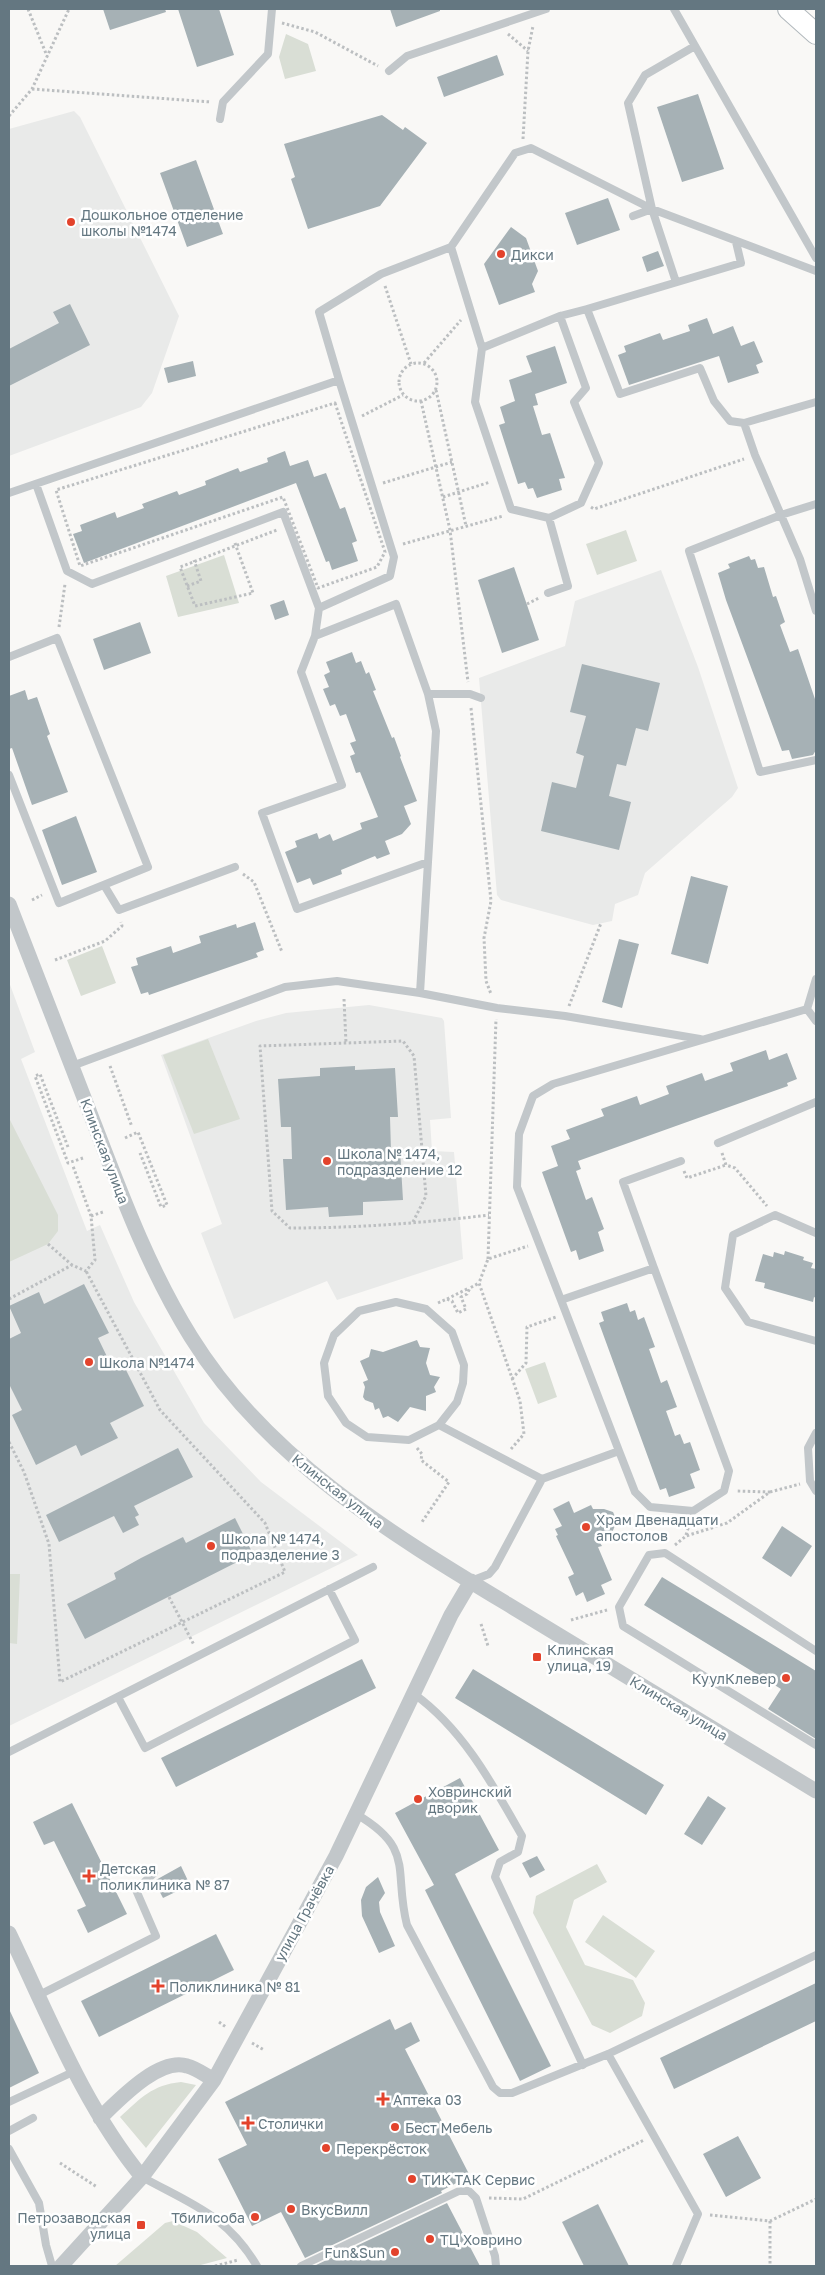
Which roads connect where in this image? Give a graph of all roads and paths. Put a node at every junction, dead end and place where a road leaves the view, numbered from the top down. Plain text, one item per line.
1 (28, 9) edge
2 (69, 9) edge
3 (272, 9) edge
4 (546, 9) edge
5 (674, 9) edge
6 (788, 9) edge
7 (536, 12) junction
8 (272, 20) junction
9 (498, 25) junction
10 (816, 34) edge
11 (695, 46) junction
12 (528, 51) junction
13 (47, 56) junction
14 (388, 71) joint
15 (32, 90) junction
16 (224, 102) junction
17 (9, 116) edge
18 (220, 119) dead end
19 (522, 151) junction
20 (652, 209) junction
21 (633, 216) dead end
22 (736, 242) junction
23 (450, 247) junction
24 (816, 258) edge
25 (816, 270) edge
26 (381, 274) junction
27 (676, 282) junction
28 (470, 309) junction
29 (587, 309) junction
30 (560, 316) junction
31 (482, 348) junction
32 (424, 363) junction
33 (411, 364) junction
34 (339, 380) junction
35 (436, 390) junction
36 (404, 395) junction
37 (421, 401) junction
38 (816, 402) edge
39 (352, 420) junction
40 (744, 423) junction
41 (755, 455) junction
42 (452, 462) junction
43 (436, 466) junction
44 (501, 479) junction
45 (36, 484) junction
46 (372, 487) junction
47 (56, 490) joint
48 (458, 492) junction
49 (9, 493) edge
50 (443, 497) junction
51 (581, 503) junction
52 (816, 504) edge
53 (511, 509) junction
54 (781, 515) junction
55 (549, 518) junction
56 (288, 526) junction
57 (466, 526) junction
58 (450, 530) junction
59 (236, 546) junction
60 (391, 547) junction
61 (190, 548) junction
62 (195, 561) junction
63 (67, 571) junction
64 (187, 586) junction
65 (548, 593) dead end
66 (319, 608) junction
67 (816, 611) edge
68 (315, 636) junction
69 (57, 638) junction
70 (9, 657) edge
71 (428, 694) junction
72 (470, 694) junction
73 (481, 698) dead end
74 (816, 760) edge
75 (9, 775) edge
76 (428, 862) junction
77 (235, 867) joint
78 (104, 885) junction
79 (9, 904) edge
80 (119, 910) junction
81 (600, 923) dead end
82 (282, 952) dead end
83 (55, 960) dead end
84 (816, 979) edge
85 (420, 993) junction
86 (344, 999) dead end
87 (497, 1008) junction
88 (806, 1009) junction
89 (566, 1016) junction
90 (816, 1021) edge
91 (700, 1039) junction
92 (346, 1043) junction
93 (72, 1066) junction
94 (110, 1066) dead end
95 (816, 1102) edge
96 (132, 1126) dead end
97 (125, 1138) dead end
98 (718, 1143) joint
99 (68, 1147) dead end
100 (140, 1153) dead end
101 (83, 1158) dead end
102 (681, 1161) joint
103 (726, 1165) junction
104 (73, 1166) dead end
105 (103, 1212) dead end
106 (489, 1214) junction
107 (775, 1215) junction
108 (91, 1216) junction
109 (413, 1222) junction
110 (816, 1233) edge
111 (539, 1243) junction
112 (48, 1244) dead end
113 (488, 1258) junction
114 (72, 1265) junction
115 (654, 1268) junction
116 (86, 1271) junction
117 (479, 1283) junction
118 (470, 1288) junction
119 (9, 1299) edge
120 (447, 1299) junction
121 (561, 1300) junction
122 (426, 1309) junction
123 (566, 1314) junction
124 (816, 1341) edge
125 (512, 1379) junction
126 (439, 1425) junction
127 (816, 1433) edge
128 (9, 1444) edge
129 (619, 1451) junction
130 (422, 1454) dead end
131 (502, 1458) junction
132 (542, 1478) junction
133 (810, 1481) junction
134 (724, 1491) junction
135 (816, 1491) edge
136 (770, 1492) junction
137 (422, 1522) dead end
138 (665, 1553) junction
139 (373, 1567) dead end
140 (471, 1582) junction
141 (329, 1589) junction
142 (169, 1597) dead end
143 (619, 1606) junction
144 (571, 1620) dead end
145 (182, 1622) junction
146 (481, 1624) dead end
147 (488, 1646) dead end
148 (816, 1651) edge
149 (199, 1655) junction
150 (414, 1694) junction
151 (118, 1697) junction
152 (816, 1745) edge
153 (9, 1752) edge
154 (816, 1791) edge
155 (356, 1814) junction
156 (154, 1873) dead end
157 (9, 1932) edge
158 (816, 1955) edge
159 (39, 1995) junction
160 (250, 2042) dead end
161 (264, 2050) dead end
162 (608, 2054) junction
163 (583, 2064) junction
164 (74, 2071) junction
165 (214, 2080) junction
166 (9, 2102) edge
167 (33, 2118) dead end
168 (100, 2118) junction
169 (9, 2131) edge
170 (654, 2135) junction
171 (9, 2149) edge
172 (60, 2163) dead end
173 (142, 2177) junction
174 (97, 2187) dead end
175 (476, 2198) junction
176 (816, 2199) edge
177 (698, 2214) junction
178 (770, 2221) junction
179 (251, 2256) junction
180 (52, 2266) edge
181 (61, 2266) edge
182 (215, 2266) edge
183 (257, 2266) edge
184 (301, 2266) edge
185 (496, 2266) edge
186 (676, 2266) edge
187 (770, 2266) edge

1 - 13 path
2 - 13 path
3 - 8 lane
4 - 7 lane
5 - 11 lane
6 - 10 street
7 - 9 lane
7 - 12 path
8 - 14 path
8 - 16 lane
9 - 12 path
9 - 14 lane
11 - 20 lane
11 - 24 lane
12 - 19 path
13 - 15 path
15 - 16 path
15 - 17 path
16 - 18 lane
19 - 20 lane
19 - 23 lane
20 - 21 lane
20 - 22 lane
20 - 27 lane
22 - 25 lane
22 - 27 lane
23 - 26 lane
23 - 28 lane
26 - 33 path
26 - 34 lane
27 - 29 lane
28 - 31 lane
28 - 32 path
29 - 30 lane
29 - 40 lane
30 - 31 lane
30 - 51 lane
31 - 44 lane
32 - 33 path
32 - 35 path
33 - 36 path
34 - 39 lane
34 - 45 lane
35 - 37 path
35 - 42 path
36 - 37 path
36 - 39 path
37 - 43 path
38 - 40 lane
39 - 46 lane
40 - 41 lane
41 - 51 path
41 - 54 lane
42 - 43 path
42 - 48 path
43 - 46 path
43 - 50 path
44 - 48 path
44 - 53 lane
45 - 49 lane
45 - 63 lane
46 - 60 lane
47 - 47 path
48 - 50 path
48 - 57 path
50 - 58 path
51 - 55 lane
52 - 54 lane
53 - 55 lane
53 - 57 path
54 - 67 lane
54 - 74 lane
55 - 65 lane
56 - 59 path
56 - 61 lane
56 - 66 lane
57 - 58 path
58 - 60 path
58 - 72 path
59 - 62 path
59 - 64 path
60 - 66 lane
61 - 62 path
61 - 63 lane
62 - 64 path
62 - 64 path
63 - 69 path
66 - 68 lane
68 - 71 lane
68 - 76 lane
69 - 70 lane
69 - 78 lane
71 - 72 lane
71 - 76 lane
72 - 73 lane
72 - 87 path
75 - 78 lane
76 - 85 lane
77 - 80 lane
77 - 82 path
78 - 80 lane
79 - 93 street, Клинская улица
80 - 83 path
81 - 89 path
84 - 88 lane
85 - 87 lane
85 - 93 lane
86 - 92 path
87 - 89 lane
87 - 106 path
88 - 90 lane
88 - 91 lane
89 - 91 lane
91 - 111 lane
92 - 109 path
92 - 109 path
93 - 140 street, Клинская улица
94 - 96 path
95 - 98 lane
97 - 100 path
98 - 103 path
99 - 101 path
102 - 103 path
102 - 115 lane
103 - 107 path
104 - 108 path
105 - 108 path
106 - 109 path
106 - 113 path
107 - 110 lane
107 - 124 lane
108 - 116 path
111 - 113 path
111 - 121 lane
112 - 114 path
113 - 117 path
114 - 116 path
114 - 119 path
115 - 121 lane
115 - 134 lane
116 - 145 path
117 - 118 path
117 - 125 path
118 - 120 path
118 - 120 path
120 - 122 path
121 - 123 lane
122 - 126 lane
122 - 126 lane
123 - 125 path
123 - 129 lane
125 - 131 path
126 - 131 lane
127 - 133 lane
128 - 145 path
129 - 132 lane
129 - 134 lane
130 - 137 path
131 - 132 lane
132 - 140 lane
133 - 135 lane
133 - 136 path
134 - 136 path
136 - 138 path
138 - 143 lane
138 - 148 lane
139 - 141 lane
140 - 150 street, улица Грачёвка
140 - 154 street, Клинская улица
141 - 149 lane
141 - 151 lane
142 - 145 path
143 - 144 path
143 - 152 lane
145 - 149 path
146 - 147 path
149 - 151 lane
150 - 155 street, улица Грачёвка
150 - 163 lane
151 - 153 lane
155 - 163 lane
155 - 165 street, улица Грачёвка
156 - 159 lane
157 - 159 street
158 - 162 lane
159 - 164 street
160 - 161 path
162 - 163 lane
162 - 170 lane
164 - 166 lane
164 - 168 street
165 - 168 street
165 - 173 street, улица Грачёвка
167 - 169 lane
168 - 173 street
170 - 175 path
170 - 177 lane
171 - 180 lane
172 - 174 path
173 - 179 lane
173 - 181 street, улица Грачёвка
175 - 184 lane
175 - 185 lane
176 - 178 path
177 - 178 path
177 - 186 lane
178 - 187 path
179 - 182 path
179 - 183 lane

